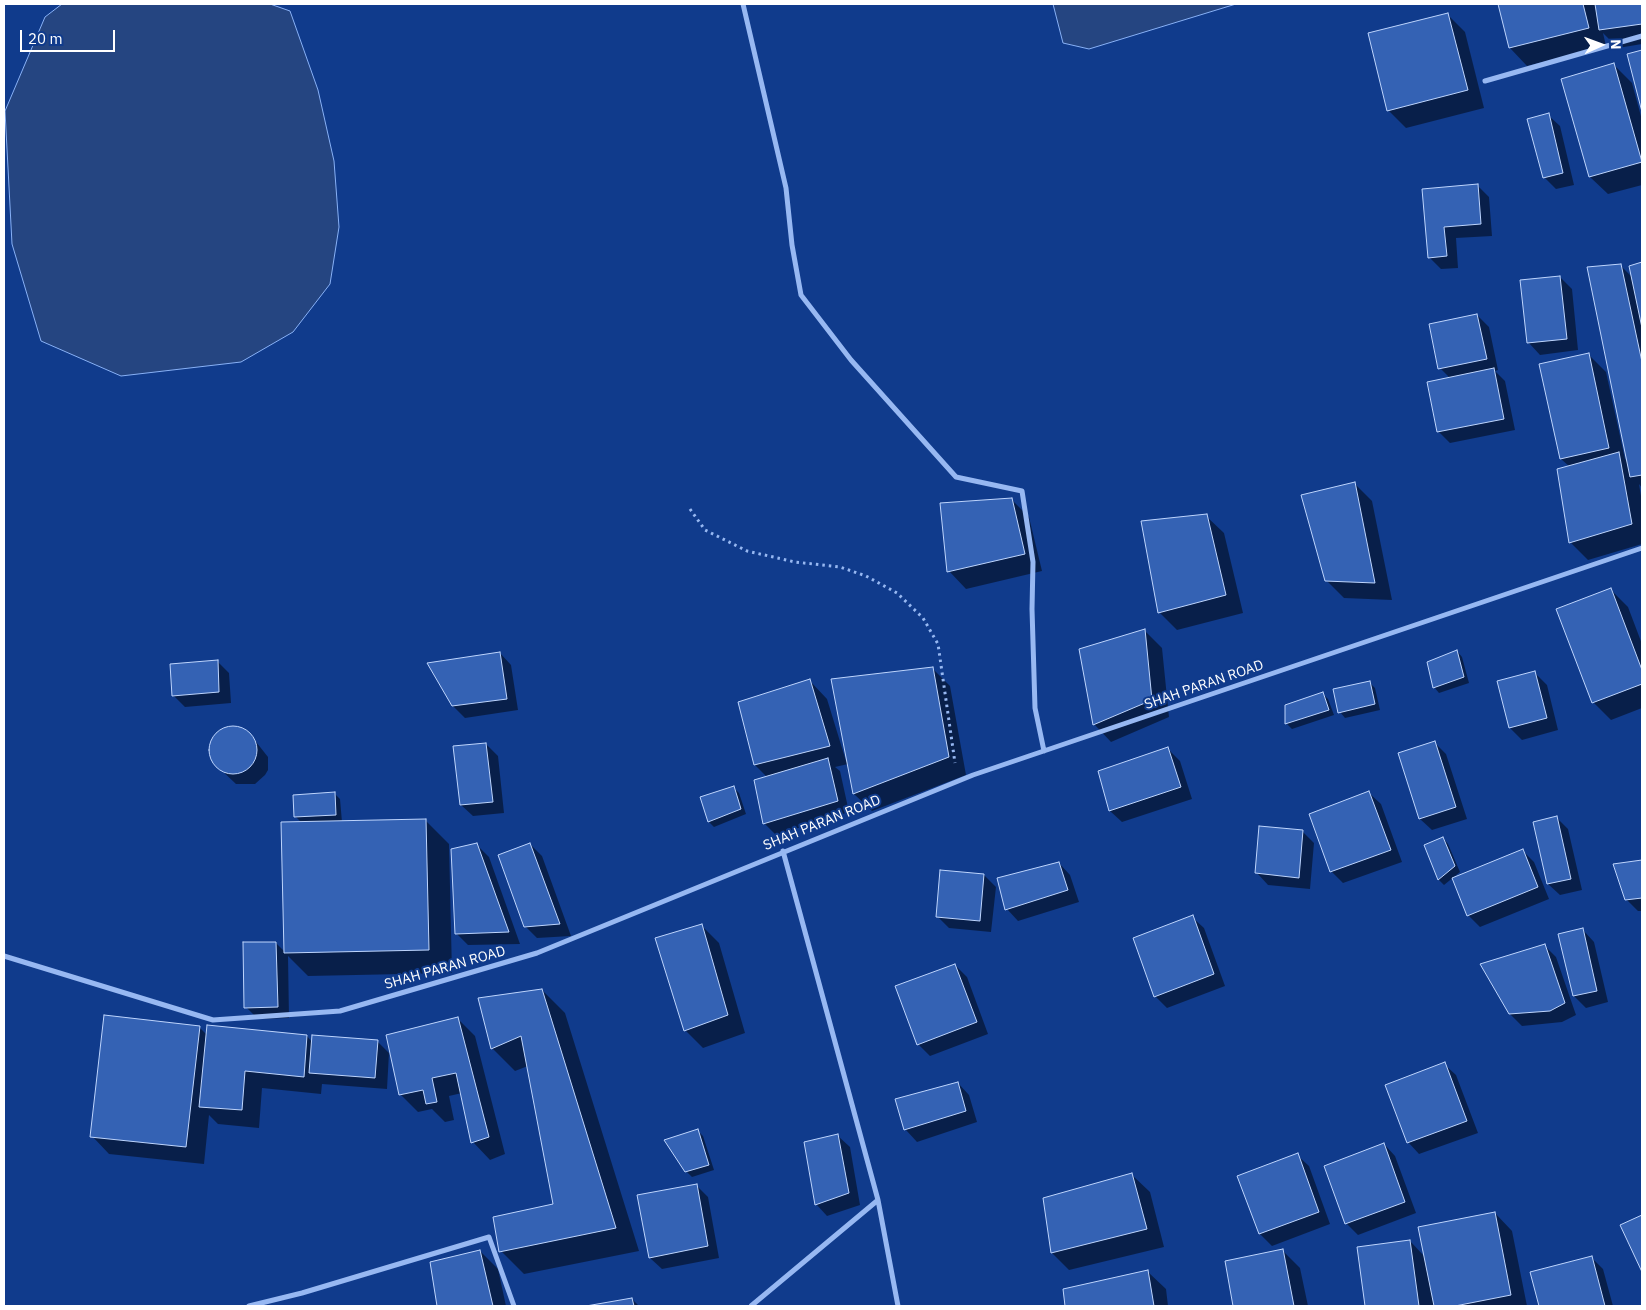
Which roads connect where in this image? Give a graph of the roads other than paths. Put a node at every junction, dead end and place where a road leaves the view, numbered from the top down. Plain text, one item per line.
1 (742, 4) edge
2 (1642, 36) edge
3 (1484, 81) dead end
4 (1642, 548) edge
5 (1044, 751) junction
6 (783, 851) junction
7 (4, 956) edge
8 (878, 1200) junction
9 (249, 1306) edge
10 (514, 1306) edge
11 (751, 1306) edge
12 (898, 1306) edge

1 - 5 street
2 - 3 street
4 - 5 street, SHAH PARAN ROAD
5 - 6 street, SHAH PARAN ROAD
6 - 7 street, SHAH PARAN ROAD
6 - 8 street
8 - 11 street
8 - 12 street
9 - 10 street

